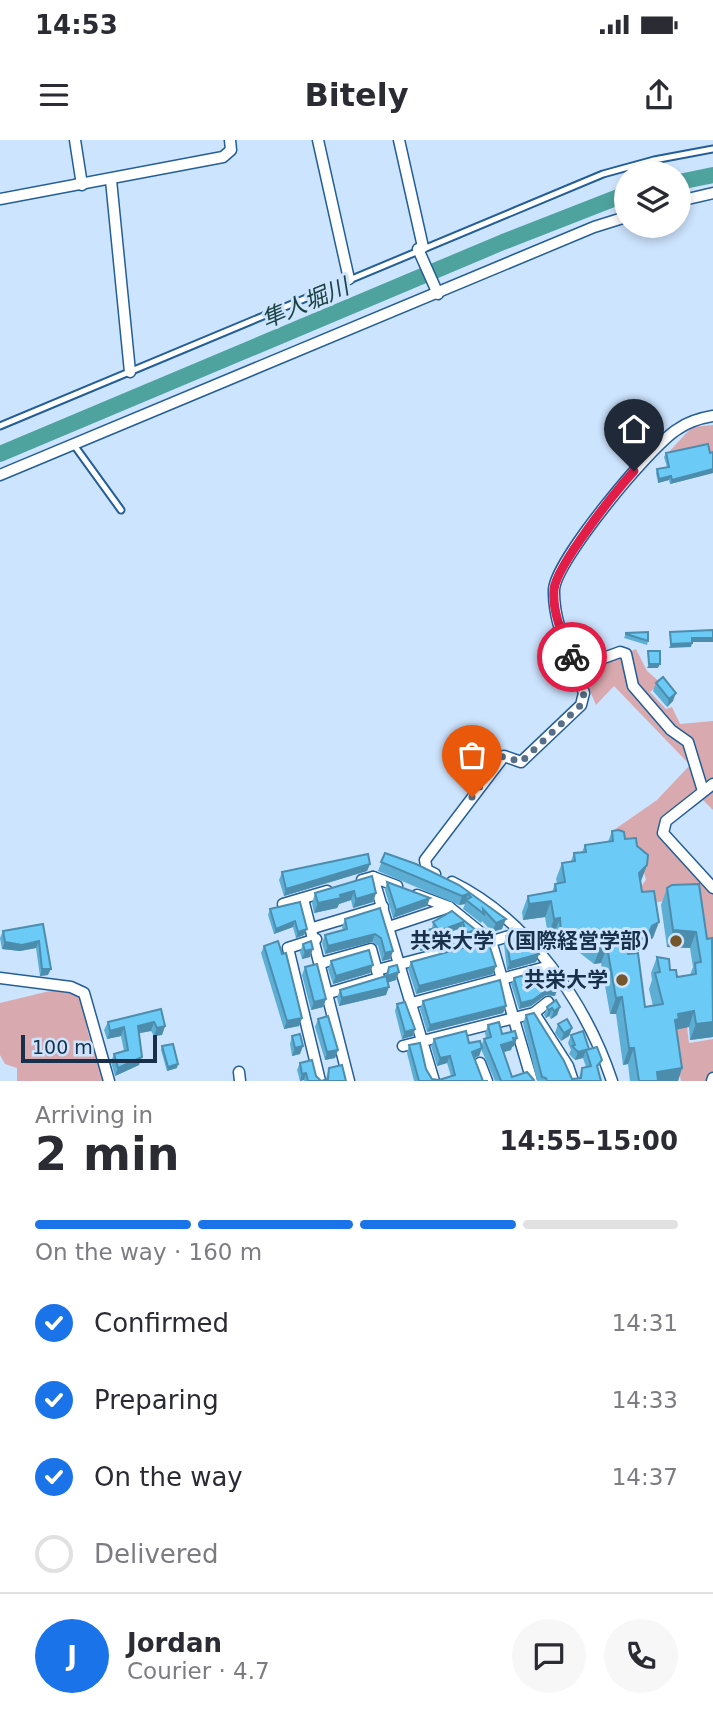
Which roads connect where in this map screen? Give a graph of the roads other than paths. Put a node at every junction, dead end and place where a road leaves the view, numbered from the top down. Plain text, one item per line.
1 (75, 140) edge
2 (230, 140) edge
3 (317, 140) edge
4 (400, 140) edge
5 (713, 149) edge
6 (111, 180) junction
7 (82, 185) junction
8 (713, 193) edge
9 (691, 198) edge
10 (0, 199) edge
11 (614, 222) edge
12 (421, 248) junction
13 (349, 279) junction
14 (438, 294) junction
15 (130, 372) junction
16 (713, 416) edge
17 (0, 426) edge
18 (74, 445) junction
19 (0, 475) edge
20 (121, 510) dead end
21 (576, 668) junction
22 (713, 784) edge
23 (703, 790) junction
24 (373, 877) junction
25 (350, 884) edge
26 (338, 888) edge
27 (713, 888) edge
28 (303, 899) junction
29 (283, 904) edge
30 (383, 907) junction
31 (449, 908) junction
32 (388, 927) junction
33 (313, 928) junction
34 (521, 932) junction
35 (316, 939) junction
36 (491, 942) junction
37 (478, 945) edge
38 (465, 948) edge
39 (321, 963) junction
40 (400, 964) junction
41 (550, 966) junction
42 (377, 970) junction
43 (0, 978) edge
44 (502, 979) junction
45 (329, 993) junction
46 (548, 1002) edge
47 (412, 1003) junction
48 (534, 1013) junction
49 (512, 1018) junction
50 (423, 1040) junction
51 (403, 1046) dead end
52 (480, 1063) dead end
53 (109, 1081) edge
54 (320, 1081) edge
55 (349, 1081) edge
56 (434, 1081) edge
57 (487, 1081) edge
58 (532, 1081) edge
59 (573, 1081) edge
60 (612, 1081) edge

1 - 7 street
2 - 6 street
3 - 13 street
4 - 12 street
5 - 12 lane
6 - 7 street
6 - 15 street
7 - 10 street
8 - 9 street
11 - 14 street
12 - 13 lane
12 - 14 street
13 - 15 lane
14 - 18 street
15 - 17 lane
16 - 21 street
18 - 19 street
18 - 20 lane
21 - 23 street
21 - 34 street
22 - 23 street
23 - 27 street
24 - 25 street
24 - 30 street
24 - 31 street
26 - 28 street
28 - 29 street
28 - 33 street
30 - 32 street
30 - 33 street
31 - 32 street
31 - 36 street
32 - 40 street
33 - 35 street
34 - 36 street
34 - 41 street
35 - 39 street
35 - 54 street
36 - 37 street
36 - 44 street
38 - 40 street
39 - 42 street
39 - 45 street
40 - 42 street
40 - 47 street
41 - 44 street
41 - 60 street
42 - 45 street
43 - 53 street
44 - 47 street
44 - 49 street
45 - 55 street
46 - 48 street
47 - 50 street
48 - 49 street
48 - 59 street
49 - 50 street
49 - 58 street
50 - 51 street
50 - 56 street
52 - 57 street

